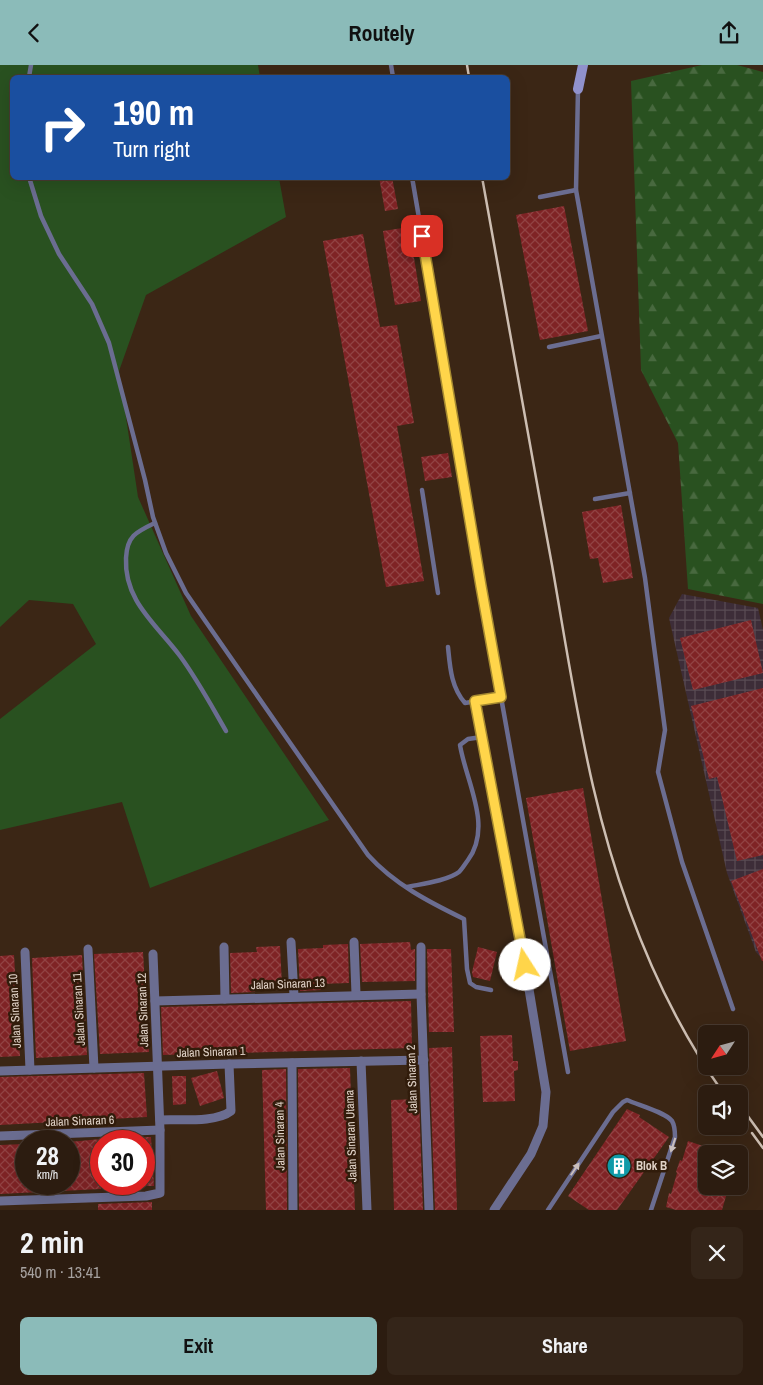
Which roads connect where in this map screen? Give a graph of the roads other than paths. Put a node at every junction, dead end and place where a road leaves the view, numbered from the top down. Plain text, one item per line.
1 (588, 65) edge
2 (580, 68) edge
3 (578, 89) joint
4 (30, 180) edge
5 (413, 180) edge
6 (576, 190) junction
7 (540, 197) dead end
8 (601, 337) junction
9 (549, 347) dead end
10 (422, 491) dead end
11 (630, 493) junction
12 (595, 499) dead end
13 (155, 523) junction
14 (438, 593) dead end
15 (448, 647) dead end
16 (501, 697) junction
17 (475, 701) junction
18 (226, 731) dead end
19 (482, 737) junction
20 (407, 887) junction
21 (291, 942) dead end
22 (354, 942) dead end
23 (224, 947) dead end
24 (421, 947) dead end
25 (88, 949) dead end
26 (25, 952) dead end
27 (153, 954) dead end
28 (491, 990) dead end
29 (356, 994) junction
30 (421, 994) junction
31 (294, 996) junction
32 (225, 999) junction
33 (155, 1001) junction
34 (733, 1009) dead end
35 (424, 1060) junction
36 (360, 1061) junction
37 (292, 1063) junction
38 (229, 1064) junction
39 (158, 1066) junction
40 (94, 1068) junction
41 (30, 1070) junction
42 (0, 1071) edge
43 (568, 1072) dead end
44 (160, 1120) junction
45 (160, 1130) junction
46 (0, 1136) edge
47 (0, 1201) edge
48 (293, 1210) edge
49 (367, 1210) edge
50 (429, 1210) edge
51 (494, 1210) edge
52 (548, 1210) edge
53 (651, 1210) edge

1 - 2 street
2 - 3 street
3 - 6 lane
4 - 13 lane
5 - 16 lane
6 - 7 lane
6 - 8 lane
8 - 9 lane
8 - 11 lane
10 - 14 lane
11 - 12 lane
11 - 34 lane
13 - 18 lane
13 - 20 lane
15 - 17 lane
16 - 17 lane
16 - 43 lane
17 - 19 street
19 - 20 lane
19 - 51 street
20 - 28 lane
21 - 31 street
22 - 29 street
23 - 32 street
24 - 30 street, Jalan Sinaran 2
25 - 40 street, Jalan Sinaran 11
26 - 41 street, Jalan Sinaran 10
27 - 33 street, Jalan Sinaran 12
29 - 30 street, Jalan Sinaran 13
29 - 31 street, Jalan Sinaran 13
30 - 35 street, Jalan Sinaran 2
31 - 32 street, Jalan Sinaran 13
32 - 33 street, Jalan Sinaran 13
33 - 39 street, Jalan Sinaran 12
35 - 36 street, Jalan Sinaran 1
35 - 50 street, Jalan Sinaran 2
36 - 37 street, Jalan Sinaran 1
36 - 49 street, Jalan Sinaran Utama
37 - 38 street, Jalan Sinaran 1
37 - 48 street, Jalan Sinaran 4
38 - 39 street, Jalan Sinaran 1
38 - 44 street
39 - 40 street, Jalan Sinaran 1
39 - 44 street, Jalan Sinaran 12
40 - 41 street, Jalan Sinaran 1
41 - 42 street, Jalan Sinaran 1
44 - 45 street, Jalan Sinaran 12
45 - 46 street, Jalan Sinaran 6
45 - 47 street, Jalan Sinaran 12
52 -> 53 lane

